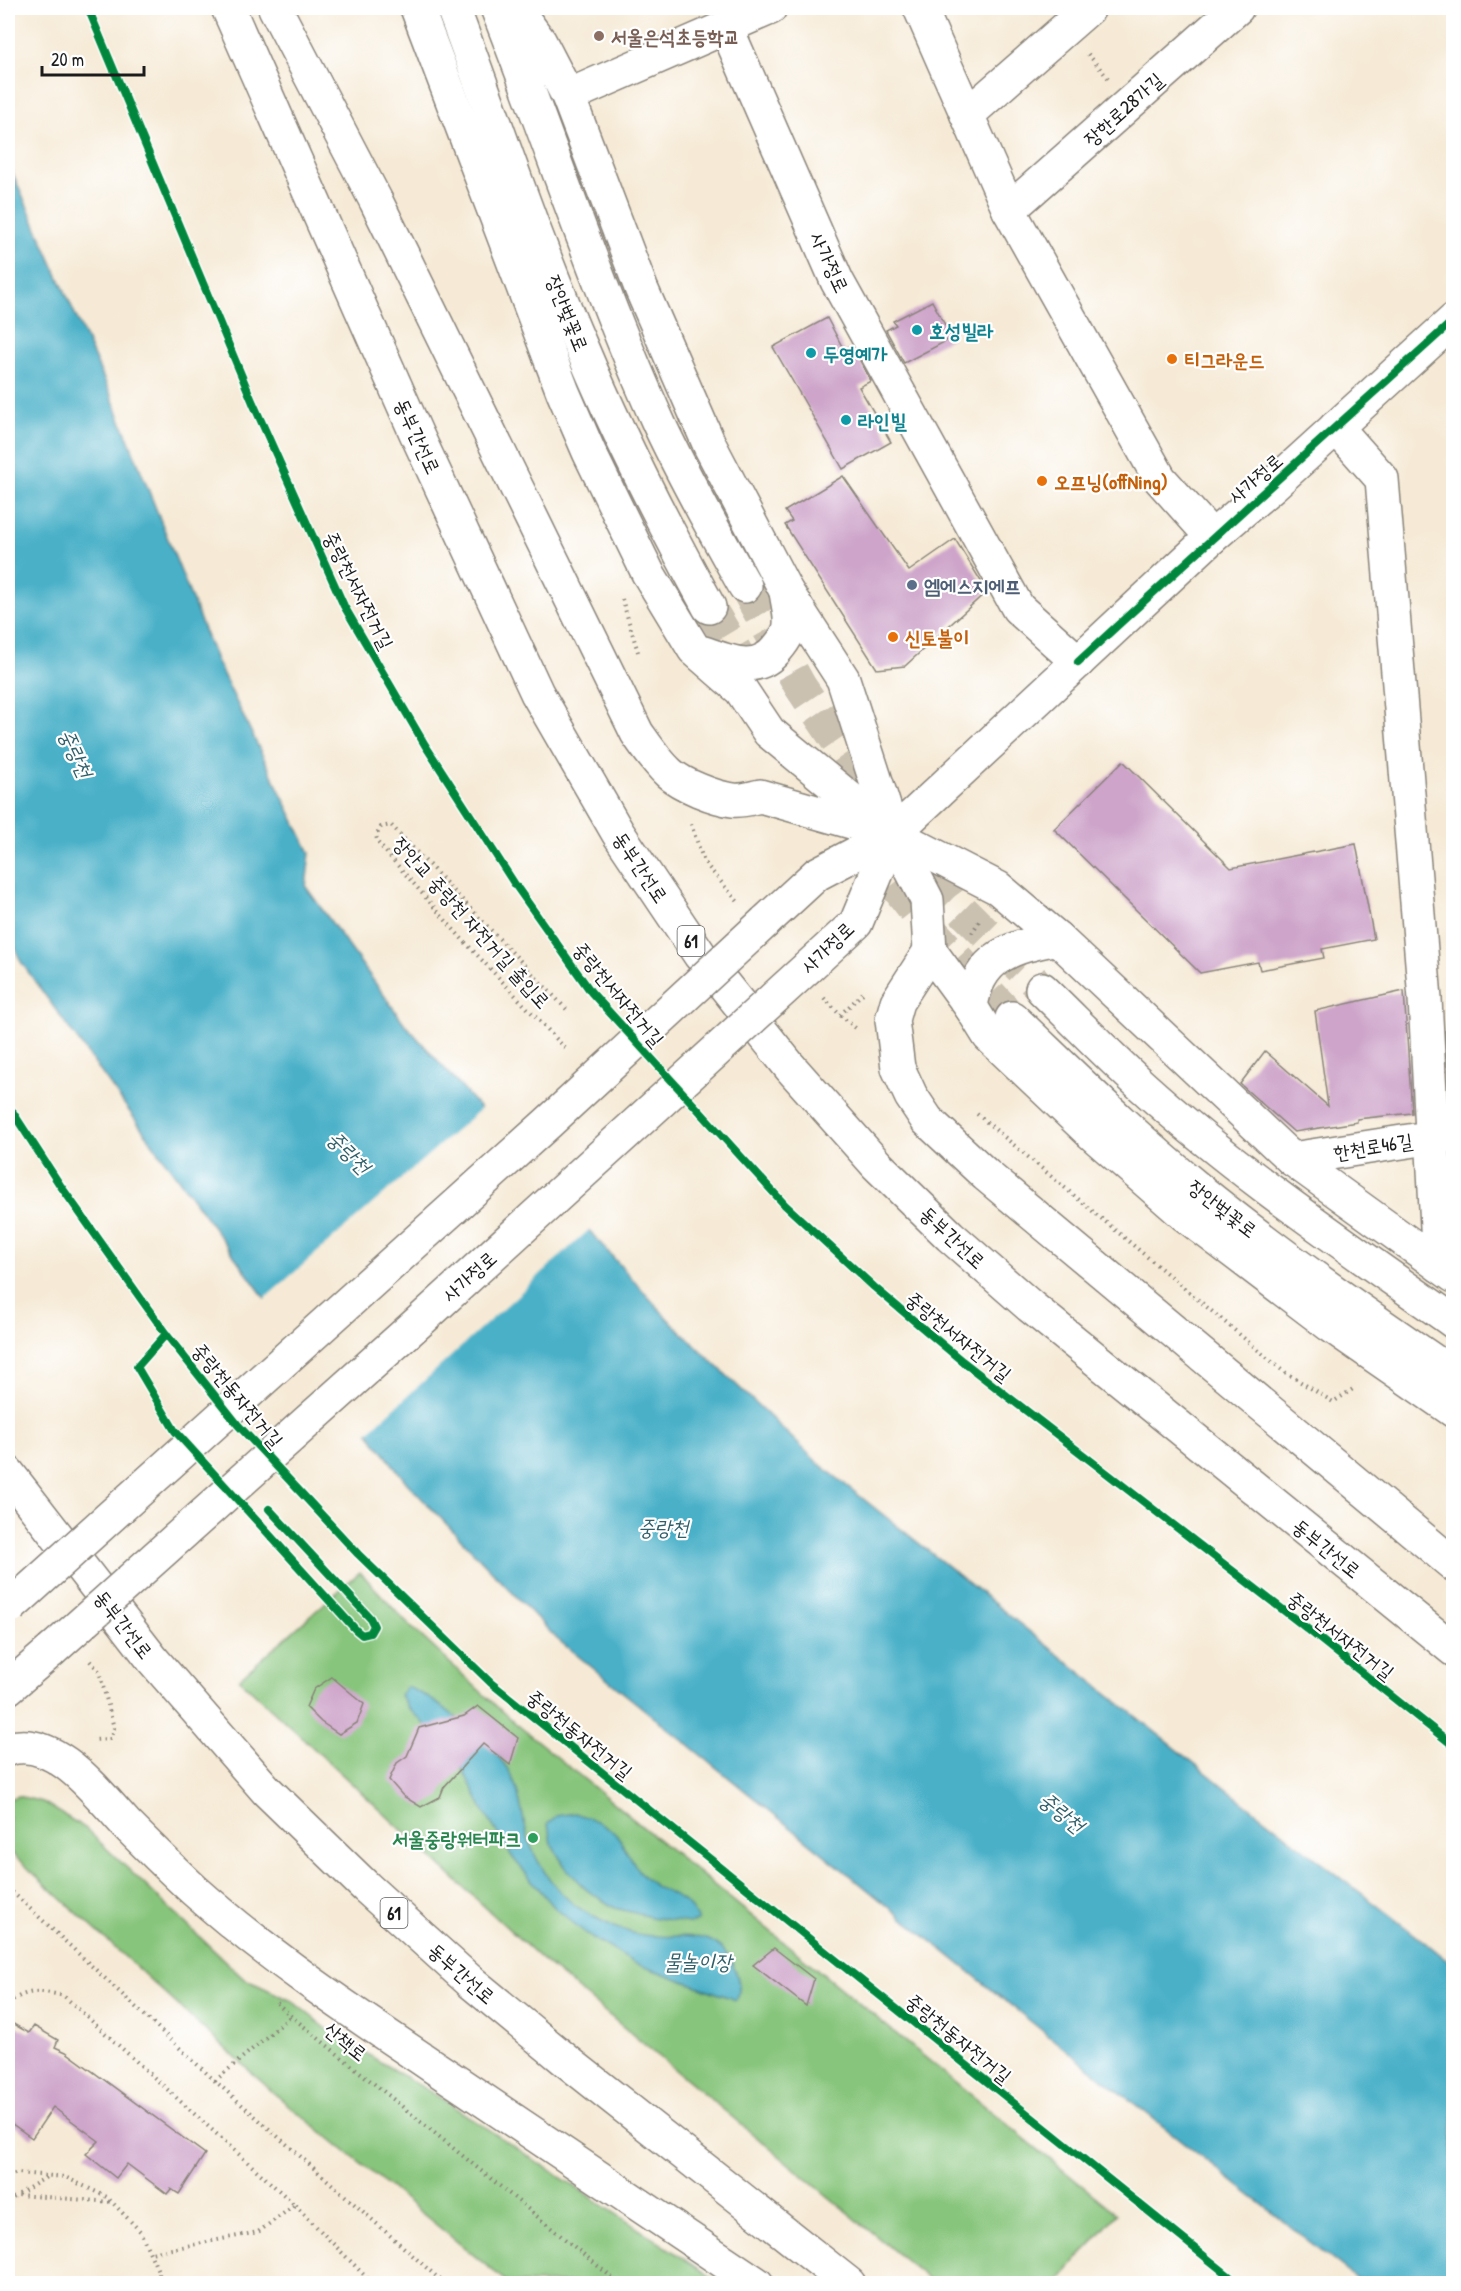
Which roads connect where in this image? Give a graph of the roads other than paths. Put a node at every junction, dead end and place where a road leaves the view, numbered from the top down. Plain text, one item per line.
1 (228, 8) edge
2 (275, 8) edge
3 (417, 8) edge
4 (453, 8) edge
5 (496, 8) edge
6 (515, 8) edge
7 (770, 8) edge
8 (920, 8) edge
9 (1237, 8) edge
10 (1077, 18) edge
11 (726, 27) junction
12 (568, 96) junction
13 (967, 115) junction
14 (1009, 210) junction
15 (1454, 320) edge
16 (1336, 427) junction
17 (1212, 537) junction
18 (746, 586) tunnel mouth
19 (786, 591) junction
20 (709, 607) tunnel mouth
21 (694, 649) junction
22 (1078, 662) junction
23 (893, 834) junction
24 (1057, 938) junction
25 (930, 951) junction
26 (1042, 989) tunnel mouth
27 (1439, 998) edge
28 (971, 1007) junction
29 (1012, 1018) tunnel mouth
30 (1443, 1136) edge
31 (1292, 1158) junction
32 (1446, 1271) edge
33 (1454, 1322) edge
34 (1454, 1375) edge
35 (1454, 1411) edge
36 (8, 1473) edge
37 (1454, 1565) edge
38 (9, 1608) edge
39 (1454, 1650) edge
40 (8, 1688) edge
41 (8, 1749) edge
42 (757, 2283) edge
43 (849, 2283) edge

1 - 39 main road, 동부간선로 / 61
2 - 23 main road
3 - 21 main road
4 - 20 main road, 장안벚꽃로
5 - 18 main road, 장안벚꽃로
6 - 12 main road
7 - 11 main road
8 - 13 main road
9 - 14 main road, 장한로28가길
10 - 13 main road
11 - 12 main road
11 - 22 main road, 사가정로
12 - 19 main road
13 - 14 main road
14 - 17 main road
15 - 16 main road, 사가정로
16 - 17 main road, 사가정로
16 - 27 main road
17 - 22 main road, 사가정로
19 - 21 main road
19 - 23 main road
21 - 23 main road
22 - 23 main road, 사가정로
23 - 24 main road
23 - 25 main road
23 - 38 main road, 사가정로, bridge
23 - 40 main road, 사가정로, bridge
24 - 28 main road
24 - 31 main road
25 - 28 main road
25 - 37 main road
26 - 33 main road
27 - 30 main road
28 - 35 main road
29 - 34 main road, 장안벚꽃로
30 - 31 main road, 한천로46길
30 - 32 main road
31 - 32 main road
36 - 43 main road, 동부간선로 / 61
41 - 42 main road

